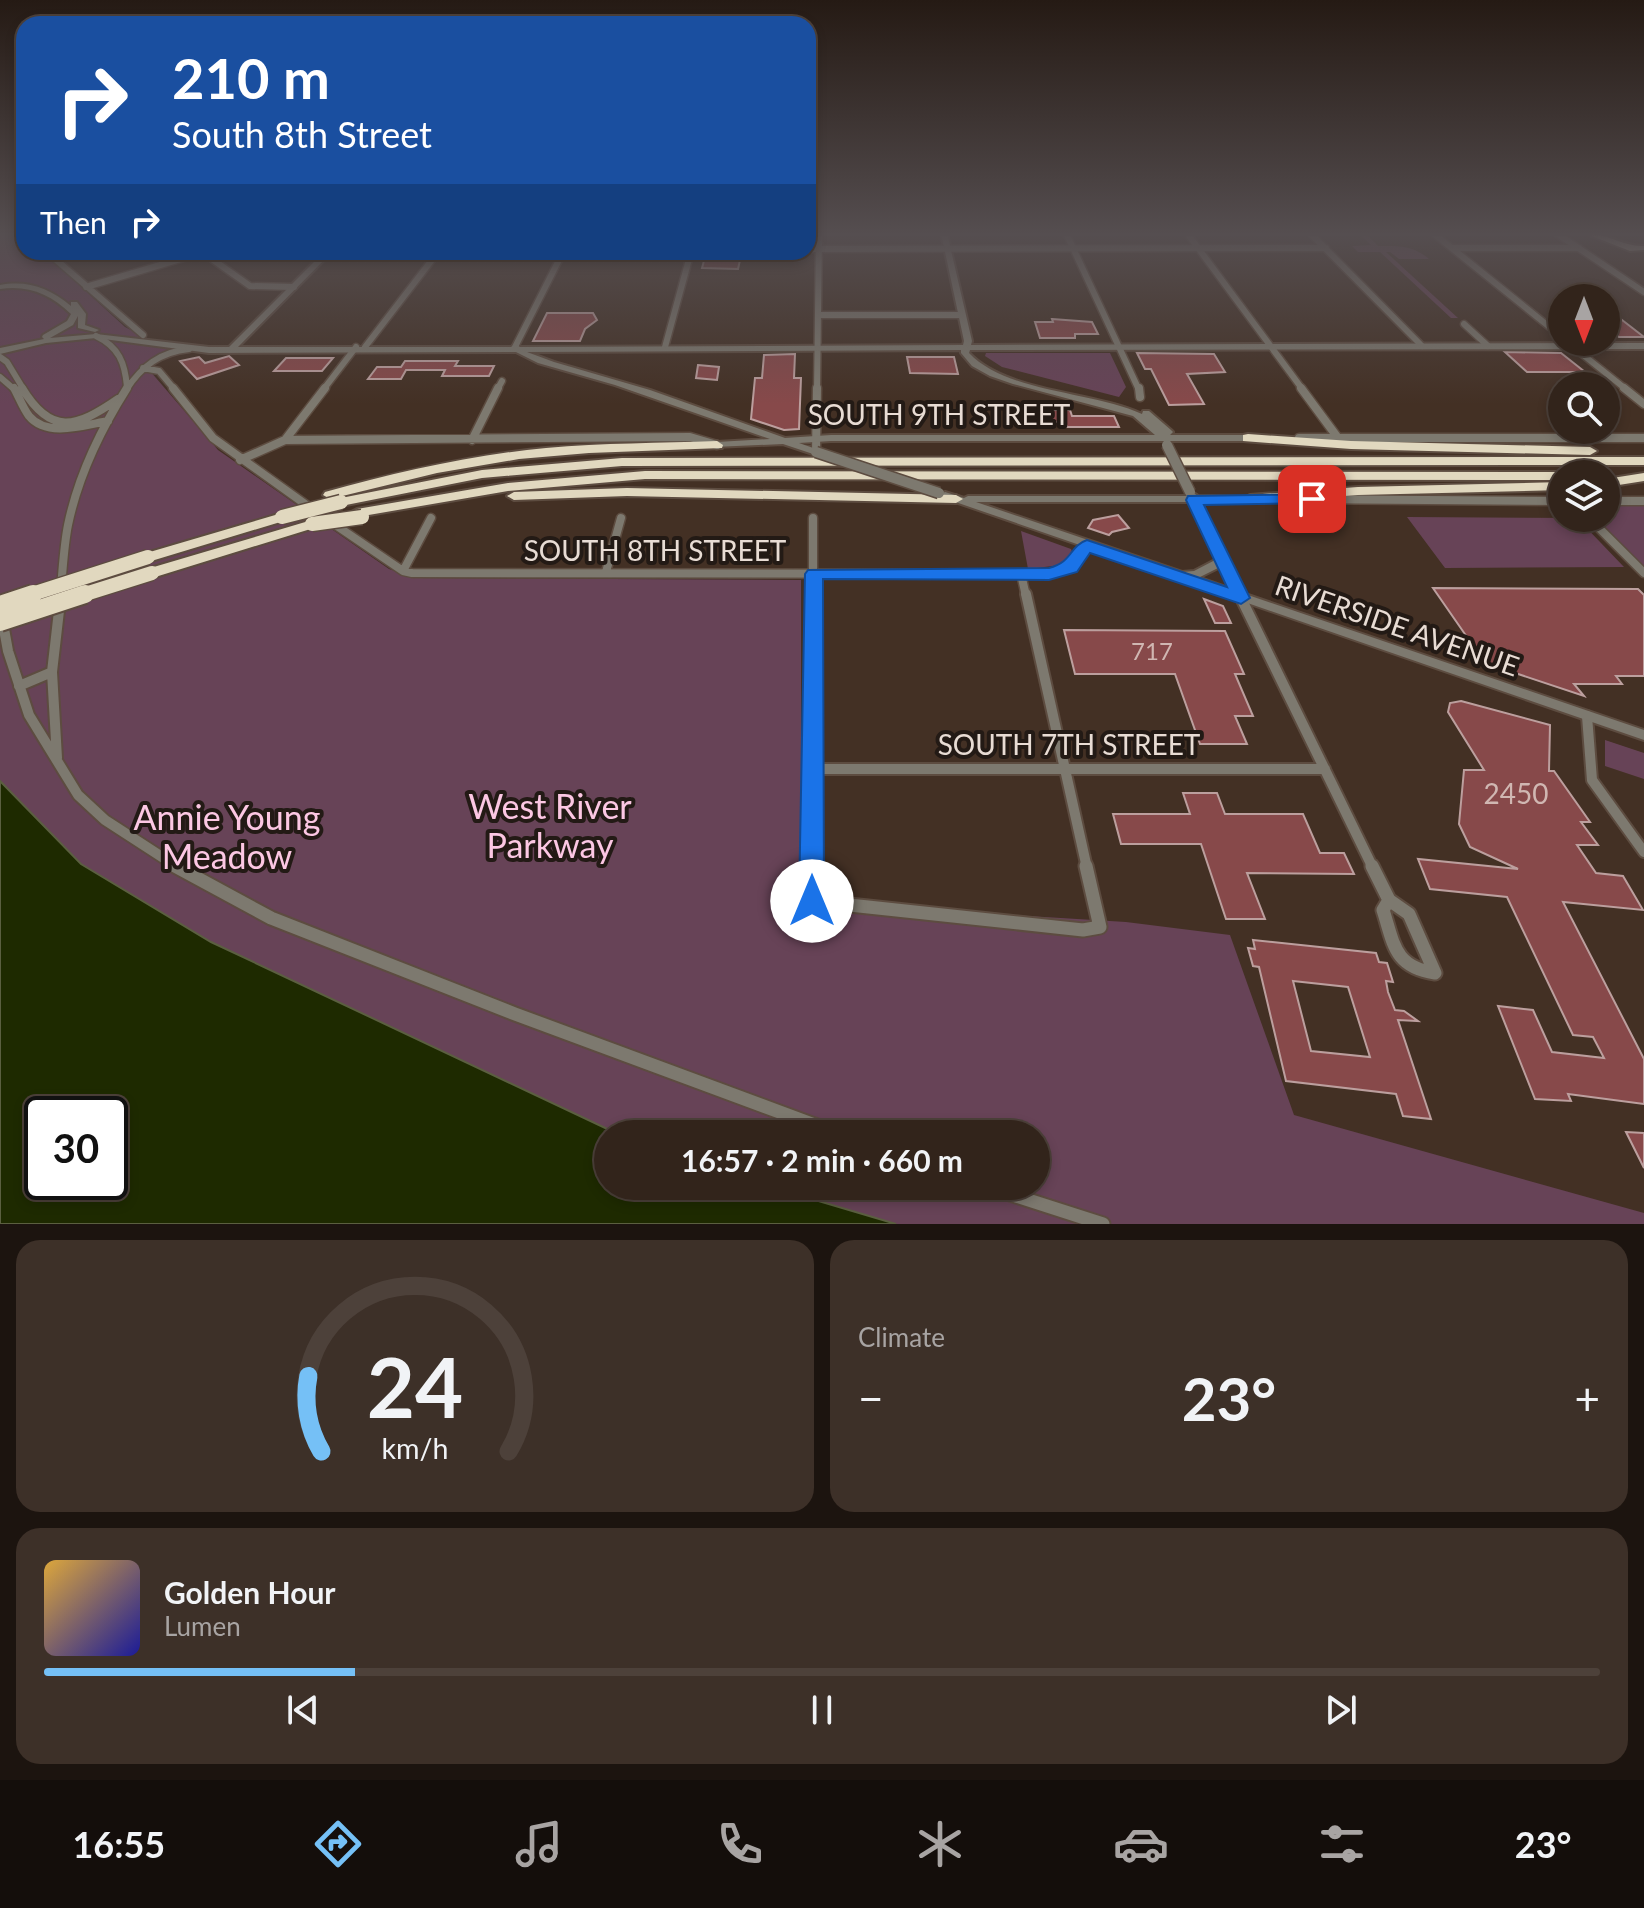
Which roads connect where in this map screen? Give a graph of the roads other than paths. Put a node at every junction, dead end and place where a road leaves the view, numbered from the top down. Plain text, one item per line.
1 (44, 290) edge
2 (55, 290) edge
3 (90, 290) edge
4 (291, 290) edge
5 (407, 290) edge
6 (544, 290) edge
7 (681, 290) edge
8 (819, 290) edge
9 (956, 290) edge
10 (1094, 290) edge
11 (1230, 290) edge
12 (1367, 290) edge
13 (1505, 290) edge
14 (819, 315) junction
15 (962, 315) junction
16 (1464, 324) dead end
17 (1548, 326) edge
18 (95, 333) junction
19 (143, 335) junction
20 (46, 337) junction
21 (16, 345) junction
22 (1548, 345) edge
23 (1620, 345) edge
24 (1121, 346) junction
25 (1271, 346) junction
26 (1422, 346) junction
27 (1488, 346) junction
28 (1644, 346) edge
29 (360, 347) junction
30 (515, 347) junction
31 (665, 347) junction
32 (817, 347) junction
33 (968, 347) junction
34 (233, 348) junction
35 (189, 349) junction
36 (0, 350) edge
37 (1585, 356) edge
38 (0, 357) edge
39 (143, 368) junction
40 (0, 377) edge
41 (502, 381) dead end
42 (127, 387) junction
43 (120, 397) junction
44 (1140, 397) dead end
45 (1644, 404) edge
46 (108, 421) junction
47 (1248, 438) junction
48 (1338, 438) junction
49 (1644, 438) edge
50 (285, 440) junction
51 (472, 440) junction
52 (783, 441) junction
53 (1165, 441) junction
54 (717, 445) junction
55 (816, 446) junction
56 (1644, 454) edge
57 (240, 460) junction
58 (1644, 461) edge
59 (1548, 476) edge
60 (1620, 476) edge
61 (1644, 477) edge
62 (1620, 481) edge
63 (1548, 486) edge
64 (1192, 496) junction
65 (336, 499) junction
66 (956, 499) junction
67 (1250, 499) junction
68 (1548, 501) edge
69 (1620, 501) edge
70 (1644, 501) edge
71 (360, 515) junction
72 (431, 518) dead end
73 (621, 518) dead end
74 (813, 518) dead end
75 (1603, 532) edge
76 (1087, 545) junction
77 (149, 560) junction
78 (1223, 561) junction
79 (403, 571) junction
80 (606, 572) junction
81 (1644, 573) edge
82 (814, 574) junction
83 (1021, 574) junction
84 (1176, 576) junction
85 (1241, 598) junction
86 (0, 602) edge
87 (0, 622) edge
88 (52, 672) junction
89 (19, 686) junction
90 (1587, 716) junction
91 (1644, 735) edge
92 (57, 758) junction
93 (812, 769) junction
94 (1325, 769) junction
95 (1066, 770) junction
96 (1644, 852) edge
97 (1389, 900) junction
98 (801, 1120) edge
99 (1028, 1200) edge
100 (1103, 1224) edge

1 - 20 street
2 - 18 street
3 - 19 street
4 - 34 street
5 - 29 street
6 - 30 street
7 - 31 street
8 - 14 street
9 - 15 street
10 - 24 street
11 - 25 street
12 - 26 street
13 - 17 street
14 - 15 street
14 - 32 street
15 - 33 street
16 - 27 street
18 - 19 street
18 - 20 street
18 - 21 street
18 - 35 street
18 - 42 street
19 - 34 street
20 - 21 street
21 - 36 street
22 - 27 street
23 - 28 street
24 - 25 street
24 - 33 street
24 - 44 street
25 - 26 street
25 - 48 street
26 - 27 street
29 - 30 street
29 - 34 street
29 - 50 street
30 - 31 street
30 - 52 street, RIVERSIDE AVENUE
31 - 32 street
32 - 33 street
32 - 55 street
33 - 53 street
34 - 35 street
35 - 39 street
37 - 45 street
38 - 43 street
39 - 42 street
39 - 57 street
40 - 46 street
41 - 51 street
42 - 43 street
43 - 46 street
46 - 88 street
47 - 48 street, SOUTH 9TH STREET
47 - 53 street, SOUTH 9TH STREET
47 - 56 highway
48 - 49 street, SOUTH 9TH STREET
50 - 51 street, SOUTH 9TH STREET
50 - 57 street, SOUTH 9TH STREET
51 - 54 street, SOUTH 9TH STREET
52 - 54 street, SOUTH 9TH STREET
52 - 55 street, SOUTH 9TH STREET
52 - 55 street, RIVERSIDE AVENUE
53 - 55 street, SOUTH 9TH STREET
53 - 64 street, bridge
54 - 65 highway
55 - 66 street, RIVERSIDE AVENUE, bridge
57 - 79 street
58 - 65 highway
59 - 71 highway
60 - 61 highway
61 - 62 highway
63 - 67 highway
64 - 66 street
64 - 67 street
64 - 78 street
65 - 77 highway, bridge
66 - 71 highway
66 - 76 street, RIVERSIDE AVENUE
67 - 68 street
69 - 70 street
71 - 77 highway, bridge
72 - 79 street
73 - 80 street
74 - 82 street
75 - 81 street
76 - 83 street, SOUTH 8TH STREET
76 - 84 street, RIVERSIDE AVENUE
77 - 86 highway, bridge
77 - 87 highway, bridge
78 - 84 street
78 - 85 street
79 - 80 street, SOUTH 8TH STREET
80 - 82 street, SOUTH 8TH STREET
82 - 83 street, SOUTH 8TH STREET
82 - 93 street
83 - 95 street
84 - 85 street, RIVERSIDE AVENUE
85 - 90 street, RIVERSIDE AVENUE
85 - 94 street
86 - 89 street
88 - 89 street
88 - 92 street
89 - 92 street
90 - 91 street, RIVERSIDE AVENUE
90 - 96 street
92 - 98 street
93 - 95 street, SOUTH 7TH STREET
93 - 95 street
94 - 95 street, SOUTH 7TH STREET
94 - 97 street
97 - 97 street
99 - 100 street

